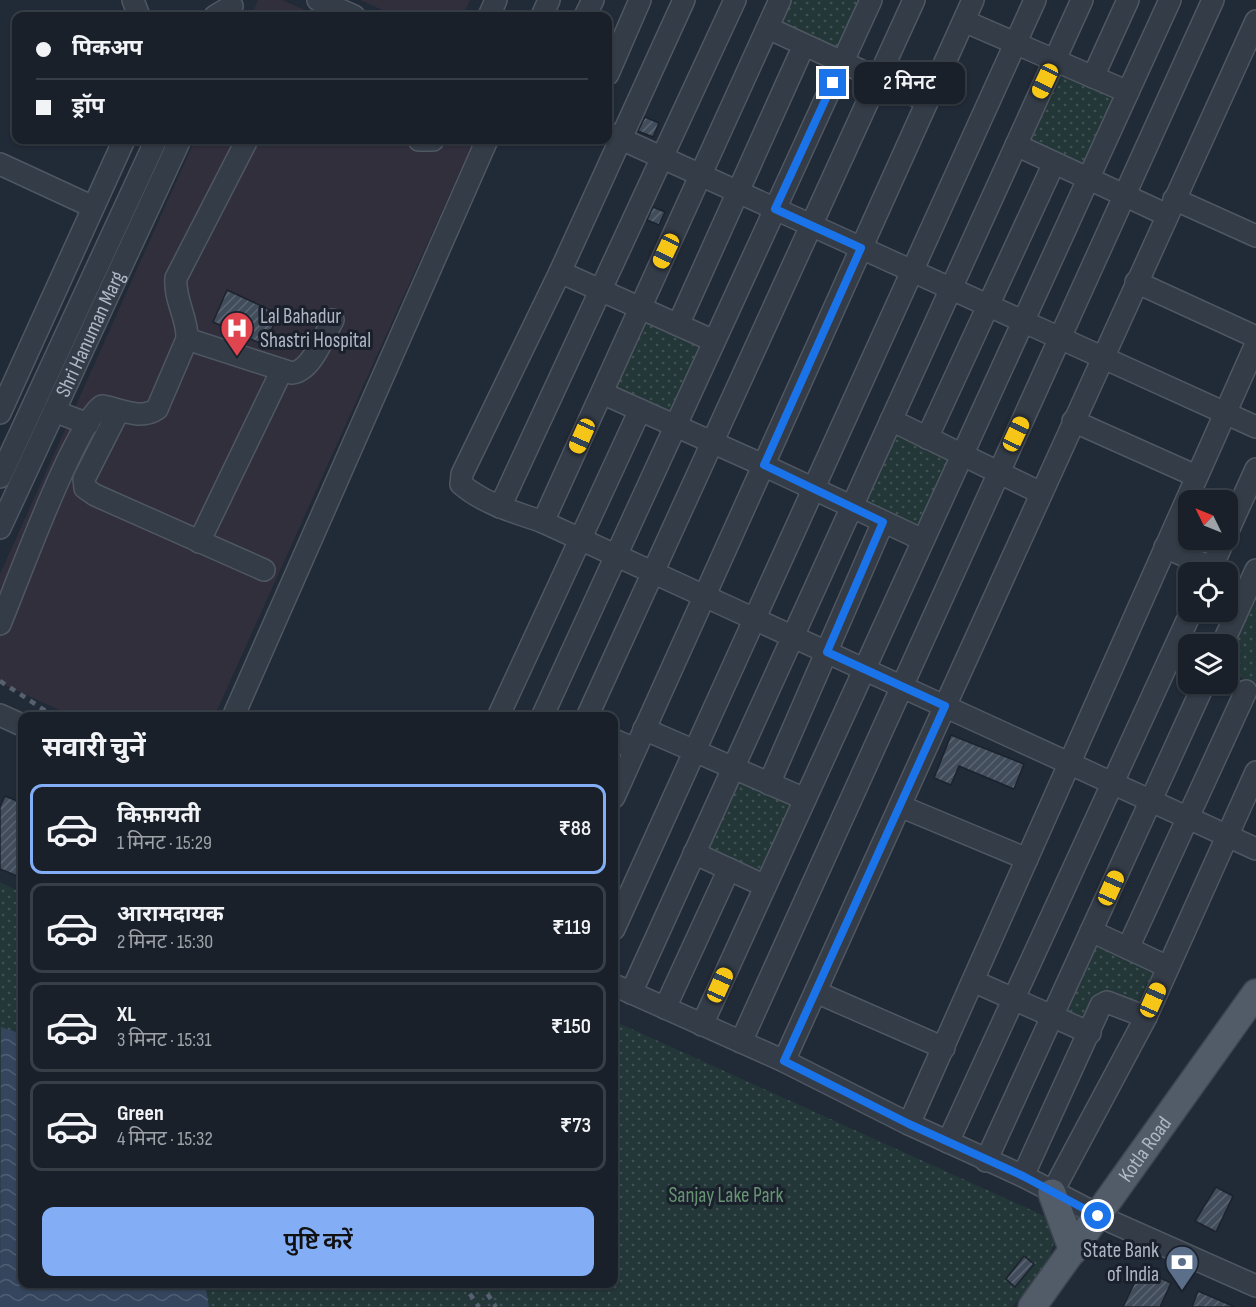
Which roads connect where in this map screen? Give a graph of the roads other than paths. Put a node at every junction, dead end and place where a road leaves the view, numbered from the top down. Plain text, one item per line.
1 (318, 0) edge
2 (640, 0) edge
3 (684, 0) edge
4 (735, 0) edge
5 (780, 0) edge
6 (871, 0) edge
7 (914, 0) edge
8 (973, 0) edge
9 (1035, 0) edge
10 (1082, 0) edge
11 (1128, 0) edge
12 (1170, 0) edge
13 (1213, 0) edge
14 (345, 12) edge
15 (964, 21) junction
16 (1256, 21) edge
17 (768, 28) junction
18 (1016, 43) junction
19 (804, 45) junction
20 (1054, 60) junction
21 (842, 63) junction
22 (612, 65) edge
23 (1093, 77) junction
24 (878, 79) junction
25 (1128, 92) junction
26 (927, 101) junction
27 (614, 136) edge
28 (122, 144) edge
29 (154, 144) edge
30 (178, 144) edge
31 (245, 144) edge
32 (485, 144) edge
33 (611, 144) edge
34 (1016, 145) junction
35 (663, 158) junction
36 (1054, 163) junction
37 (0, 164) edge
38 (701, 175) junction
39 (1088, 178) junction
40 (738, 192) junction
41 (1125, 195) junction
42 (93, 207) junction
43 (1171, 207) junction
44 (775, 209) junction
45 (811, 225) junction
46 (1256, 236) edge
47 (861, 248) junction
48 (912, 271) junction
49 (560, 272) junction
50 (1136, 282) junction
51 (951, 288) junction
52 (602, 291) junction
53 (988, 305) junction
54 (640, 308) junction
55 (333, 320) dead end
56 (1023, 321) junction
57 (678, 325) junction
58 (1256, 337) edge
59 (1060, 338) junction
60 (187, 339) junction
61 (714, 341) junction
62 (1256, 344) edge
63 (1102, 357) junction
64 (282, 370) junction
65 (602, 393) junction
66 (640, 410) junction
67 (54, 411) junction
68 (117, 412) junction
69 (1224, 412) junction
70 (0, 413) edge
71 (891, 420) junction
72 (1073, 421) junction
73 (88, 424) junction
74 (676, 426) junction
75 (1256, 427) edge
76 (927, 438) junction
77 (712, 442) junction
78 (962, 455) junction
79 (764, 465) junction
80 (1256, 469) edge
81 (999, 472) junction
82 (1196, 476) junction
83 (0, 477) edge
84 (814, 488) junction
85 (1041, 493) junction
86 (852, 506) junction
87 (500, 507) junction
88 (1238, 509) edge
89 (543, 522) junction
90 (883, 522) junction
91 (0, 528) edge
92 (581, 539) junction
93 (923, 540) junction
94 (199, 542) junction
95 (1165, 547) junction
96 (616, 555) junction
97 (1196, 562) edge
98 (264, 570) dead end
99 (653, 572) junction
100 (1238, 577) edge
101 (1254, 581) edge
102 (704, 596) junction
103 (754, 618) junction
104 (1186, 622) edge
105 (0, 624) edge
106 (1228, 634) edge
107 (793, 636) junction
108 (827, 652) junction
109 (864, 669) junction
110 (902, 686) junction
111 (1243, 689) edge
112 (1199, 694) edge
113 (945, 706) junction
114 (235, 712) edge
115 (500, 712) edge
116 (551, 712) edge
117 (589, 712) edge
118 (0, 715) edge
119 (18, 723) edge
120 (644, 729) junction
121 (618, 742) edge
122 (635, 749) junction
123 (694, 751) junction
124 (1069, 763) junction
125 (733, 768) junction
126 (1256, 772) edge
127 (1113, 783) junction
128 (769, 784) junction
129 (618, 788) edge
130 (805, 800) junction
131 (1151, 800) junction
132 (900, 806) junction
133 (1188, 817) junction
134 (1227, 835) junction
135 (1256, 849) edge
136 (694, 853) junction
137 (1027, 859) junction
138 (729, 869) junction
139 (765, 886) junction
140 (618, 920) edge
141 (1091, 931) junction
142 (1128, 948) junction
143 (1168, 967) junction
144 (973, 981) junction
145 (622, 989) edge
146 (816, 992) junction
147 (1256, 993) edge
148 (1014, 999) junction
149 (665, 1008) junction
150 (1052, 1016) junction
151 (1146, 1017) junction
152 (1256, 1019) edge
153 (702, 1024) junction
154 (1090, 1033) junction
155 (741, 1042) junction
156 (944, 1048) junction
157 (784, 1061) junction
158 (909, 1124) junction
159 (948, 1142) junction
160 (986, 1161) junction
161 (1023, 1176) junction
162 (1052, 1193) junction
163 (1106, 1220) junction
164 (1073, 1251) junction
165 (1256, 1286) edge
166 (1032, 1307) edge
167 (1052, 1307) edge

1 - 14 street
2 - 22 street
3 - 27 street
4 - 35 street
5 - 17 street
6 - 21 street
7 - 24 street
8 - 15 street
9 - 18 street
10 - 20 street
11 - 23 street
12 - 25 street
13 - 41 street
15 - 18 street
15 - 26 street
16 - 43 street
17 - 19 street
17 - 38 street
18 - 20 street
18 - 48 street
19 - 21 street
19 - 40 street
20 - 23 street
20 - 34 street
21 - 24 street
21 - 44 street
23 - 25 street
24 - 26 street
24 - 45 street
25 - 39 street
26 - 47 street
27 - 35 street
28 - 42 street
29 - 83 street, Shri Hanuman Marg
30 - 67 street, Shri Hanuman Marg
31 - 60 street
32 - 114 street
33 - 49 street
34 - 36 street
34 - 51 street
35 - 38 street
35 - 52 street
36 - 39 street
36 - 53 street
37 - 42 street
38 - 40 street
38 - 54 street
39 - 41 street
39 - 56 street
40 - 44 street
40 - 57 street
41 - 43 street
41 - 59 street
42 - 70 street
43 - 46 street
43 - 50 street
44 - 45 street
44 - 61 street
45 - 47 street
45 - 77 street
47 - 48 street
47 - 79 street
48 - 51 street
48 - 84 street
49 - 52 street
49 - 87 street
50 - 58 street
50 - 63 street
51 - 53 street
51 - 71 street
52 - 54 street
52 - 87 street
53 - 56 street
53 - 76 street
54 - 57 street
54 - 65 street
55 - 64 street
56 - 59 street
56 - 78 street
57 - 61 street
59 - 63 street
59 - 81 street
60 - 64 street
60 - 68 street
61 - 74 street
62 - 69 street
63 - 69 street
63 - 72 street
64 - 94 street
65 - 66 street
65 - 89 street
66 - 74 street
66 - 92 street
67 - 73 street
67 - 91 street, Shri Hanuman Marg
68 - 73 street
68 - 94 street
69 - 75 street
69 - 82 street
71 - 76 street
71 - 86 street
72 - 82 street
72 - 85 street
73 - 105 street
74 - 77 street
74 - 96 street
76 - 78 street
77 - 79 street
77 - 99 street
78 - 81 street
78 - 93 street
79 - 84 street
79 - 102 street
80 - 88 street
81 - 85 street
81 - 110 street
82 - 95 street
84 - 86 street
84 - 103 street
85 - 113 street
86 - 90 street
86 - 107 street
87 - 89 street
89 - 92 street
90 - 93 street
90 - 108 street
92 - 96 street
92 - 115 street
93 - 109 street
94 - 98 street
95 - 97 street
95 - 124 street
96 - 99 street
96 - 116 street
99 - 102 street
99 - 117 street
100 - 101 street
101 - 106 street
102 - 103 street
102 - 120 street
103 - 107 street
103 - 123 street
104 - 127 street
107 - 108 street
107 - 125 street
108 - 109 street
108 - 128 street
109 - 110 street
109 - 130 street
110 - 113 street
110 - 155 street
111 - 133 street
112 - 131 street
113 - 124 street
113 - 132 street
118 - 119 street
120 - 122 street
120 - 123 street
121 - 122 street
122 - 129 street
123 - 125 street
123 - 140 street
124 - 127 street
124 - 137 street
125 - 128 street
125 - 136 street
126 - 134 street
127 - 131 street
127 - 148 street
128 - 130 street
130 - 139 street
131 - 133 street
131 - 141 street
132 - 137 street
132 - 146 street
133 - 134 street
133 - 142 street
134 - 135 street
134 - 143 street
136 - 138 street
136 - 145 street
137 - 144 street
138 - 139 street
138 - 149 street
139 - 153 street
141 - 142 street
141 - 150 street
142 - 143 street
143 - 151 street
144 - 148 street
144 - 156 street
145 - 149 street
146 - 156 street
146 - 157 street
147 - 163 main road, Kotla Road
148 - 150 street
148 - 159 street
149 - 153 street
150 - 154 street
150 - 160 street
151 - 154 street
151 - 162 street
152 - 163 main road, Kotla Road
153 - 155 street
154 - 161 street
155 - 157 street
156 - 158 street
157 - 158 street
158 - 159 street
159 - 160 street
160 - 161 street
161 - 162 street
162 - 163 street
162 - 164 main road
163 - 164 main road, Kotla Road
163 - 165 street
163 - 167 main road, Kotla Road
164 - 166 main road, Kotla Road

